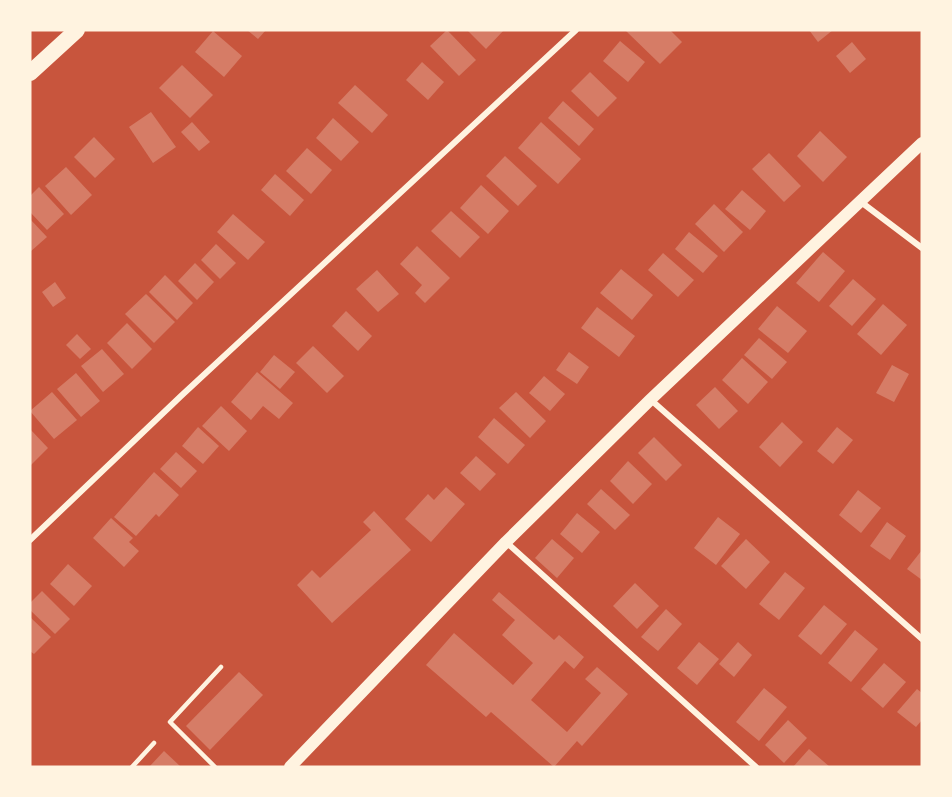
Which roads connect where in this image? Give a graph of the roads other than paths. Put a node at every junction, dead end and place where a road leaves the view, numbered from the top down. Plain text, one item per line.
1 (77, 30) edge
2 (576, 30) edge
3 (30, 74) edge
4 (922, 143) edge
5 (861, 202) junction
6 (922, 248) edge
7 (650, 400) junction
8 (30, 540) edge
9 (506, 542) junction
10 (922, 639) edge
11 (221, 667) dead end
12 (154, 743) dead end
13 (132, 767) edge
14 (215, 767) edge
15 (290, 767) edge
16 (756, 767) edge

1 - 3 highway
2 - 8 street
4 - 5 main road
5 - 6 street
5 - 7 main road
7 - 9 main road
7 - 10 street
9 - 15 main road
9 - 16 street
11 - 14 lane
12 - 13 lane

